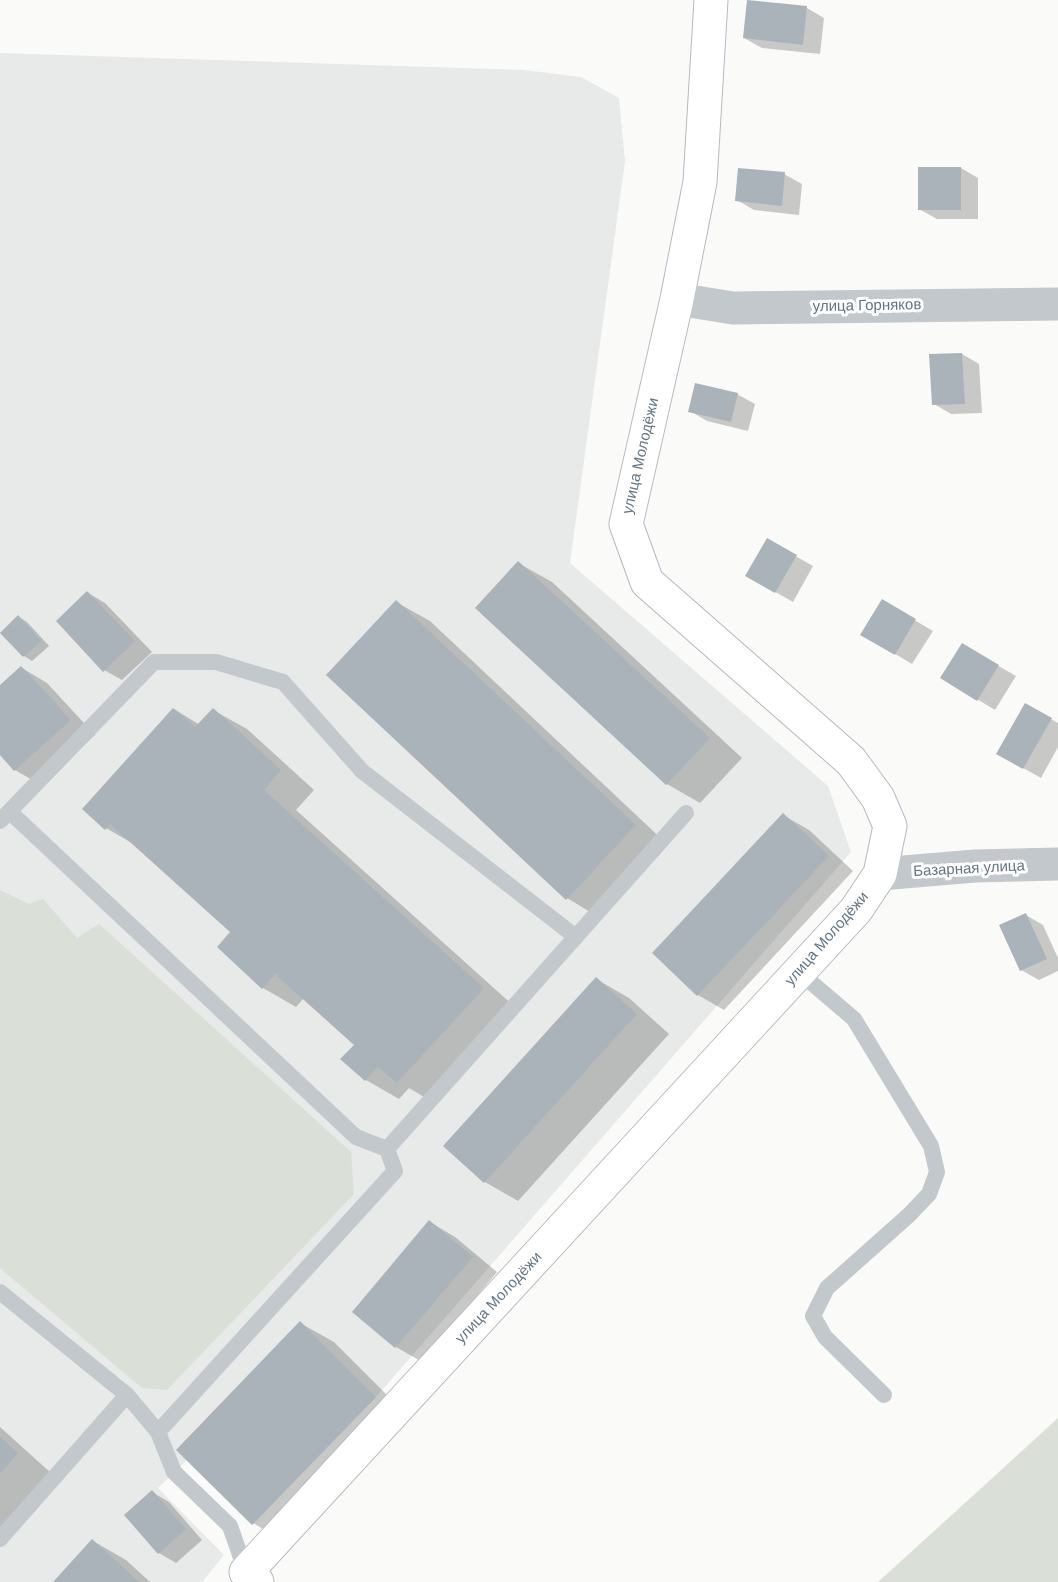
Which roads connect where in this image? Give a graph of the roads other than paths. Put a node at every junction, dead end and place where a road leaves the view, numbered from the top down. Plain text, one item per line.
1 (711, 0) edge
2 (677, 299) junction
3 (1058, 304) edge
4 (686, 813) dead end
5 (5, 816) edge
6 (1058, 864) edge
7 (880, 874) junction
8 (576, 937) junction
9 (799, 972) junction
10 (387, 1149) junction
11 (0, 1292) edge
12 (127, 1395) junction
13 (884, 1395) dead end
14 (158, 1432) junction
15 (0, 1539) edge
16 (252, 1577) edge

1 - 2 main road, улица Молодёжи
2 - 3 street, улица Горняков
2 - 7 main road, улица Молодёжи
4 - 8 lane
5 - 8 lane
5 - 10 lane
6 - 7 street, Базарная улица
7 - 9 main road, улица Молодёжи
8 - 10 lane
9 - 13 lane
9 - 16 main road, улица Молодёжи
10 - 14 lane
11 - 12 lane
12 - 14 lane
12 - 15 lane
14 - 16 lane

